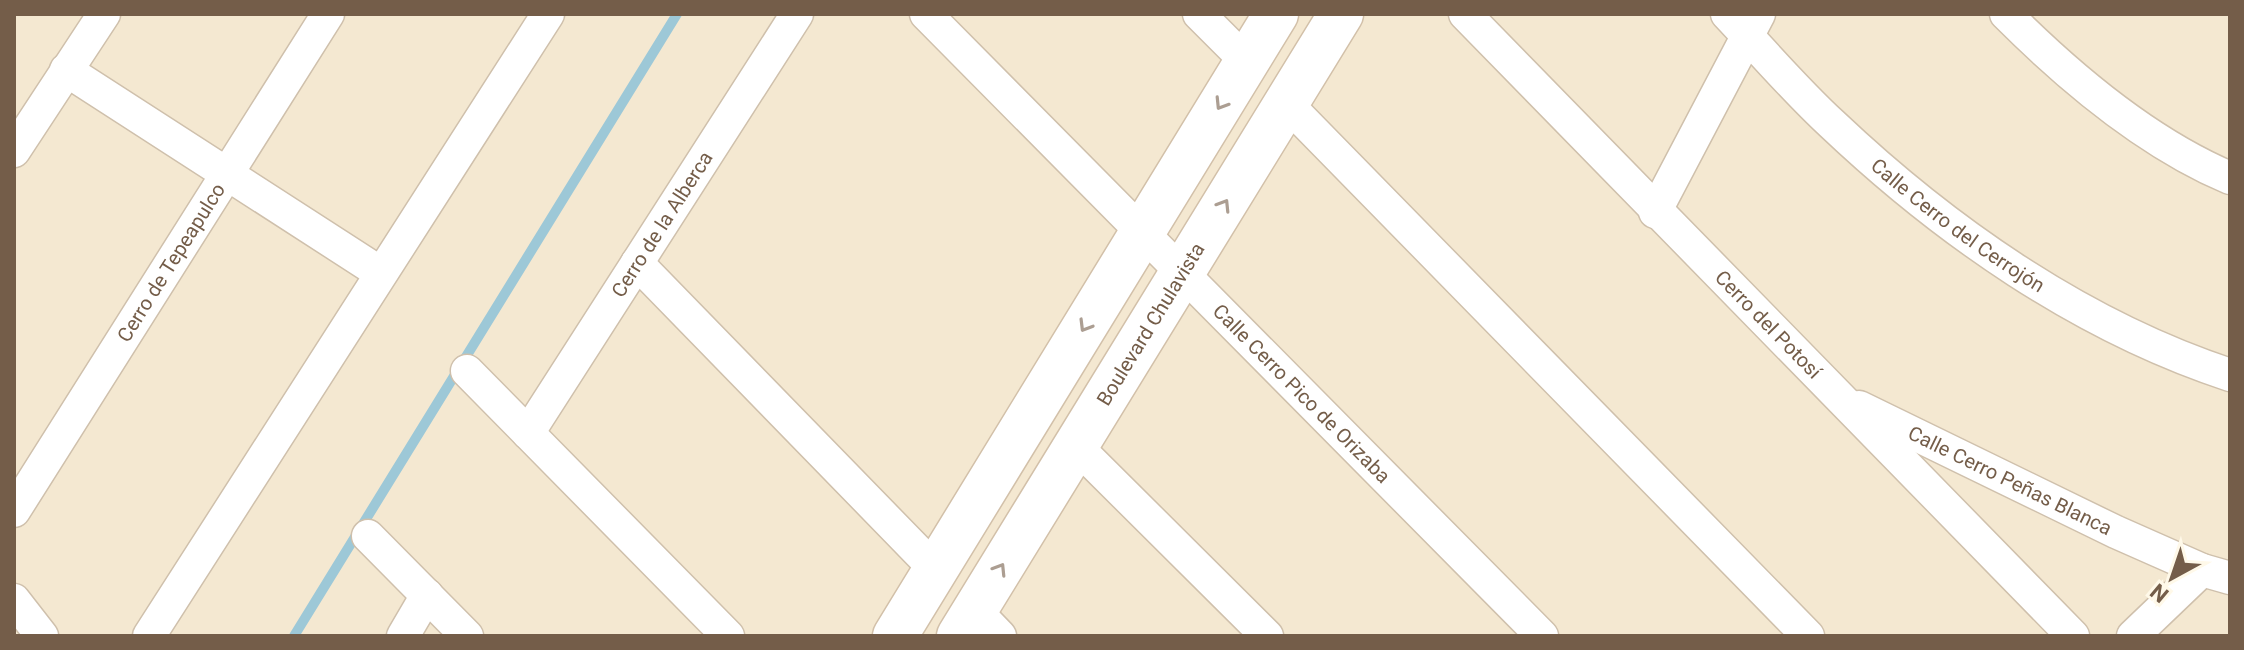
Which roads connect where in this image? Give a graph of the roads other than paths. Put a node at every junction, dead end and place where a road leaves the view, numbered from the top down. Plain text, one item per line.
1 (104, 14) edge
2 (328, 14) edge
3 (548, 14) edge
4 (797, 14) edge
5 (926, 14) edge
6 (1199, 14) edge
7 (1276, 14) edge
8 (1341, 14) edge
9 (1465, 14) edge
10 (2006, 14) edge
11 (1745, 21) edge
12 (1247, 62) junction
13 (66, 70) junction
14 (1286, 103) junction
15 (14, 151) edge
16 (225, 173) junction
17 (2230, 178) edge
18 (1655, 212) junction
19 (1142, 233) junction
20 (637, 263) junction
21 (379, 272) junction
22 (1182, 273) junction
23 (467, 371) dead end
24 (2230, 375) edge
25 (1838, 397) junction
26 (528, 433) junction
27 (1076, 446) junction
28 (14, 511) edge
29 (368, 536) dead end
30 (936, 570) junction
31 (2216, 574) edge
32 (427, 595) junction
33 (14, 600) edge
34 (978, 627) edge
35 (42, 636) edge
36 (149, 636) edge
37 (403, 636) edge
38 (467, 636) edge
39 (728, 636) edge
40 (895, 636) edge
41 (1267, 636) edge
42 (1542, 636) edge
43 (1808, 636) edge
44 (2073, 636) edge
45 (2133, 636) edge

1 - 13 street
2 - 16 street, Cerro de Tepeapulco
3 - 21 street
4 - 20 street, Cerro de la Alberca
5 - 19 street, Calle Cerro Pico de Orizaba
6 - 12 street
7 - 12 main road
8 - 14 main road, Boulevard Chulavista
9 - 18 street, Cerro del Potosí
10 - 17 street
11 - 18 street
11 - 24 street, Calle Cerro del Cerrojón
12 -> 19 main road
13 - 15 street
13 - 16 street
22 -> 14 main road, Boulevard Chulavista
14 - 43 street
16 - 21 street
16 - 28 street, Cerro de Tepeapulco
18 - 25 street, Cerro del Potosí
19 - 22 street, Calle Cerro Pico de Orizaba
19 -> 30 main road
20 - 26 street, Cerro de la Alberca
20 - 30 street
21 - 36 street
22 - 27 main road, Boulevard Chulavista
22 - 42 street, Calle Cerro Pico de Orizaba
23 - 26 street
25 - 31 street, Calle Cerro Peñas Blanca
25 - 44 street, Cerro del Potosí
26 - 39 street
34 -> 27 main road, Boulevard Chulavista
27 - 41 street
29 - 32 street
30 - 40 main road
31 - 45 street
32 - 37 street
32 - 38 street
33 - 35 street

